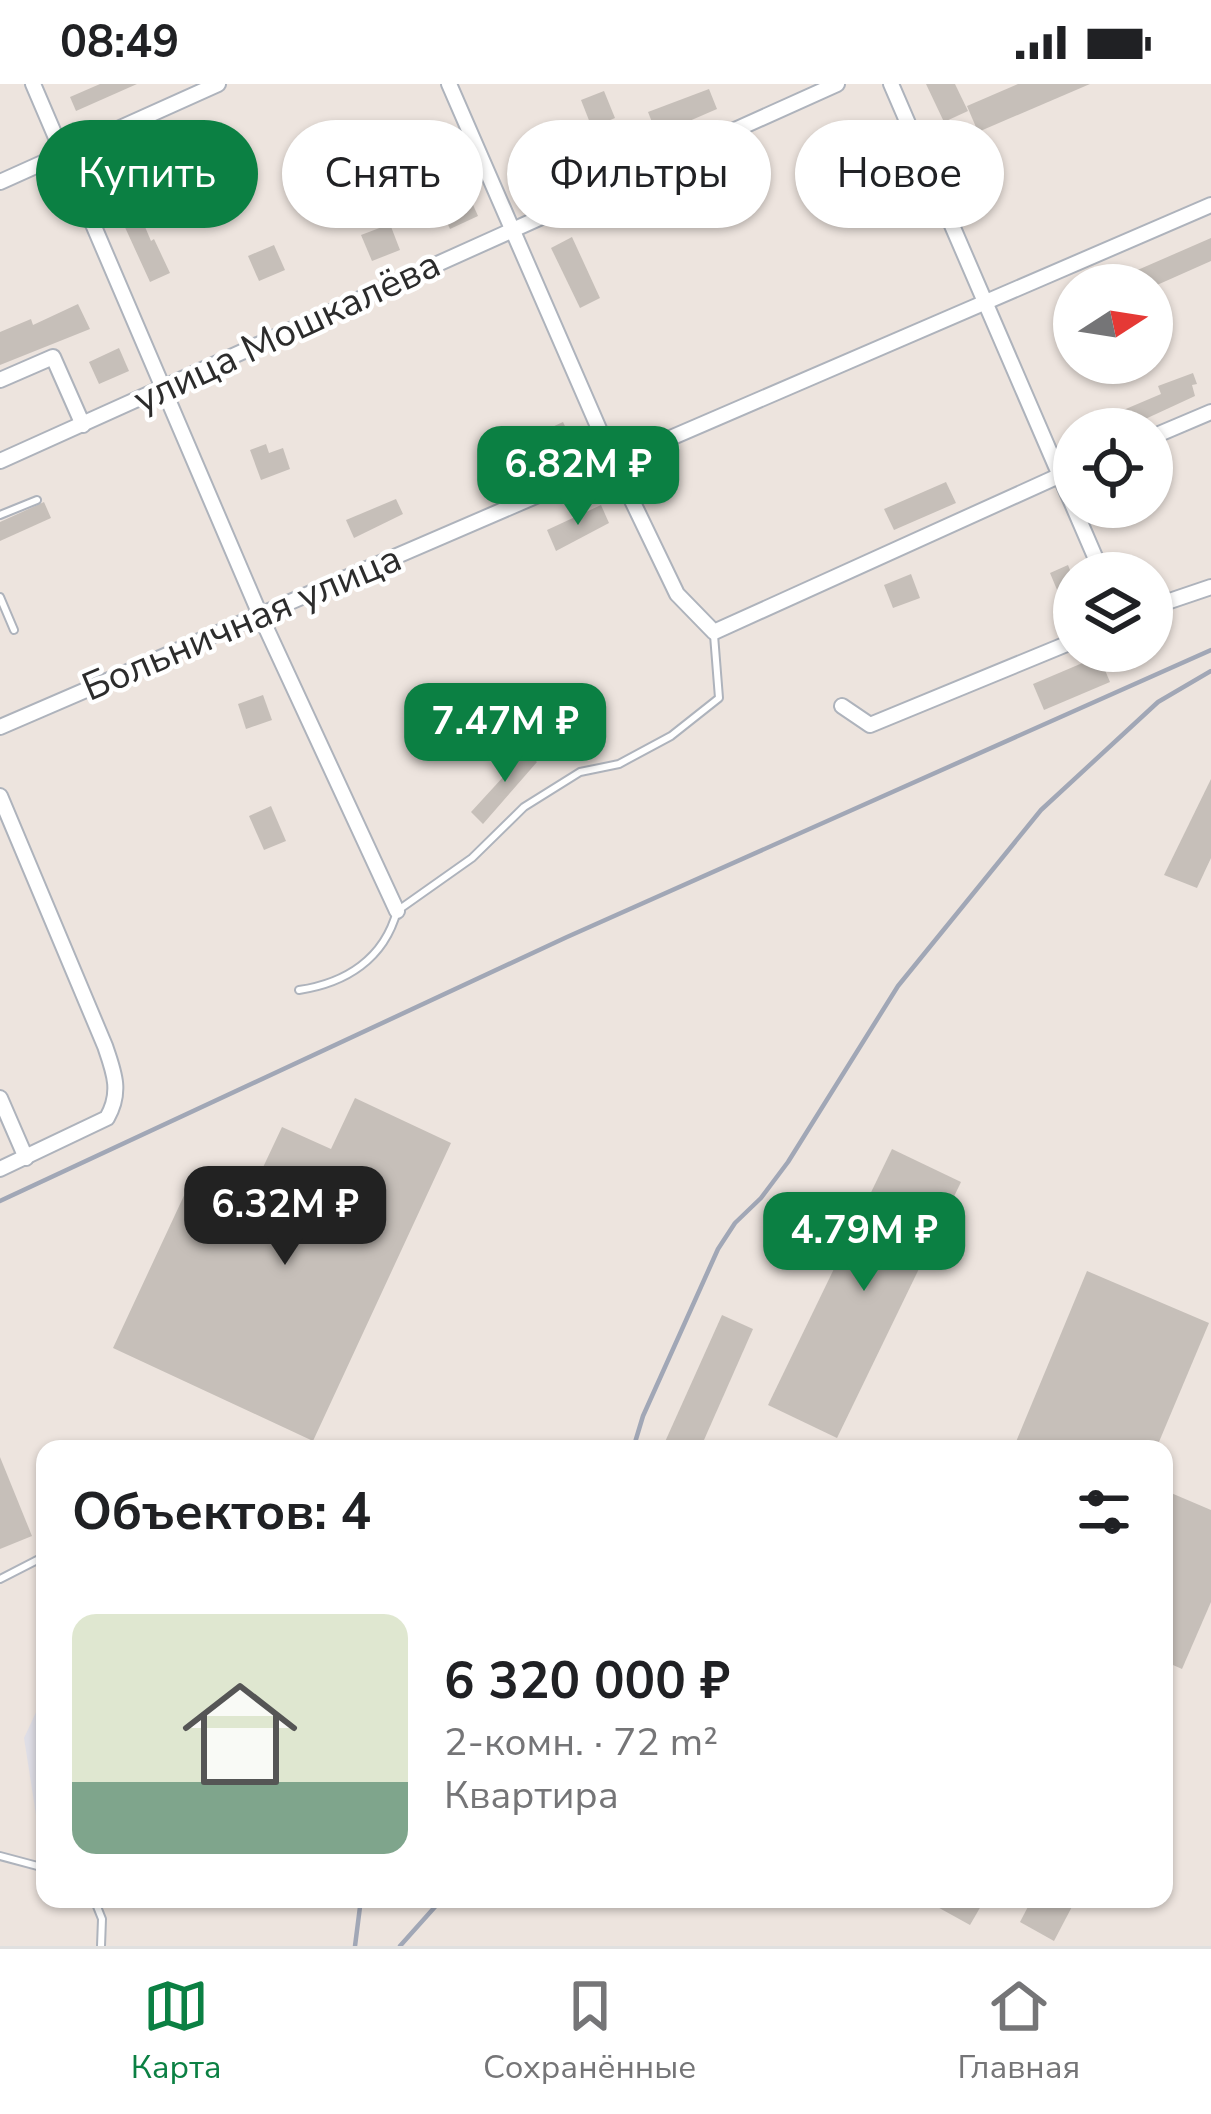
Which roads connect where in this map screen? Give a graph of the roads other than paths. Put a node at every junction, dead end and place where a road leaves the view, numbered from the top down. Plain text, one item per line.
1 (33, 84) edge
2 (218, 84) edge
3 (449, 84) edge
4 (837, 84) edge
5 (891, 84) edge
6 (49, 120) edge
7 (139, 120) edge
8 (36, 166) edge
9 (0, 182) edge
10 (1211, 205) edge
11 (96, 228) edge
12 (511, 229) junction
13 (986, 303) junction
14 (0, 380) edge
15 (166, 388) junction
16 (1211, 412) edge
17 (83, 425) junction
18 (1173, 428) edge
19 (1053, 443) edge
20 (0, 461) edge
21 (613, 461) junction
22 (1053, 478) edge
23 (37, 500) dead end
24 (0, 515) edge
25 (1211, 587) edge
26 (0, 597) edge
27 (1173, 601) edge
28 (261, 616) junction
29 (14, 630) dead end
30 (714, 632) junction
31 (1053, 650) edge
32 (842, 706) dead end
33 (0, 727) edge
34 (0, 796) edge
35 (397, 911) junction
36 (298, 990) dead end
37 (0, 1098) edge
38 (26, 1158) junction
39 (0, 1169) edge
40 (36, 1561) edge
41 (0, 1579) edge
42 (0, 1856) edge
43 (36, 1866) edge
44 (98, 1908) edge
45 (101, 1946) edge

1 - 6 street
2 - 7 street
3 - 12 street
4 - 12 street, улица Мошкалёва
5 - 13 street
8 - 9 street
10 - 13 street, Больничная улица
11 - 15 street
12 - 15 street, улица Мошкалёва
12 - 21 street
13 - 19 street
13 - 21 street, Больничная улица
14 - 17 street
15 - 17 street, улица Мошкалёва
15 - 28 street
16 - 18 street
17 - 20 street, улица Мошкалёва
21 - 28 street, Больничная улица
21 - 30 street
22 - 30 street
23 - 24 lane
25 - 27 street
26 - 29 lane
28 - 33 street, Больничная улица
28 - 35 street
30 - 35 lane
31 - 32 street
34 - 38 street
35 - 36 lane
37 - 38 street
38 - 39 street
40 - 41 lane
42 - 43 lane
44 - 45 lane

